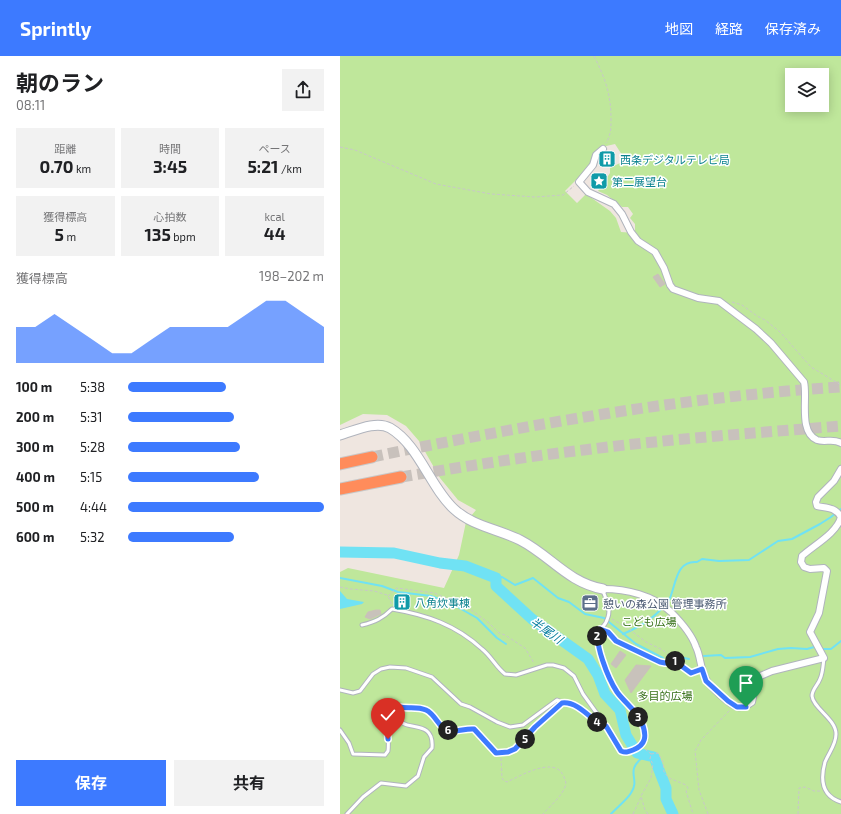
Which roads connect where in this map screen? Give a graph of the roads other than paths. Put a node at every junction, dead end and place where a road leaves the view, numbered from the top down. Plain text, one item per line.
1 (604, 149) road end
2 (340, 436) edge
3 (841, 443) edge
4 (372, 457) tunnel mouth
5 (340, 464) edge
6 (841, 469) edge
7 (401, 477) tunnel mouth
8 (340, 489) edge
9 (603, 589) junction
10 (362, 625) dead end
11 (824, 658) junction
12 (340, 690) edge
13 (562, 703) junction
14 (404, 709) junction
15 (606, 726) junction
16 (340, 730) edge
17 (841, 802) edge
18 (347, 814) edge

1 - 3 street
2 - 9 street
4 - 5 highway
6 - 11 street
7 - 8 highway
9 - 11 street
9 - 15 lane
10 - 15 lane
11 - 17 lane
12 - 13 lane
13 - 14 lane
13 - 15 lane
14 - 16 lane
14 - 18 lane

